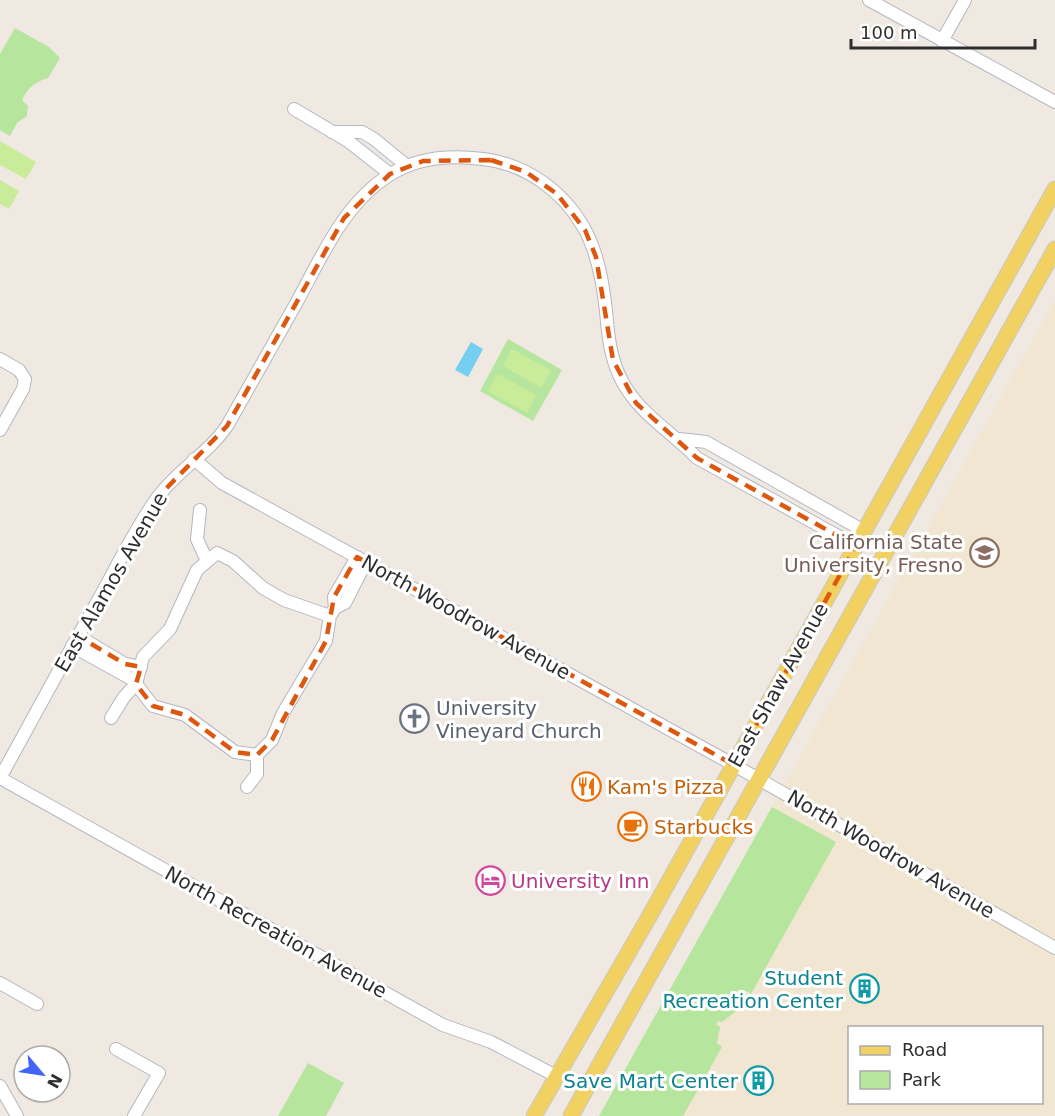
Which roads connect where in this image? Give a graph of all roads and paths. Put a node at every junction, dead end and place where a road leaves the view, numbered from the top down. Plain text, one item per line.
1 (869, 0) edge
2 (965, 0) edge
3 (942, 41) junction
4 (1055, 102) edge
5 (294, 109) dead end
6 (332, 132) junction
7 (407, 166) junction
8 (390, 174) junction
9 (1055, 189) edge
10 (1055, 249) edge
11 (0, 359) edge
12 (0, 430) edge
13 (679, 439) junction
14 (195, 459) junction
15 (200, 510) dead end
16 (864, 531) junction
17 (856, 546) junction
18 (362, 560) junction
19 (207, 561) junction
20 (333, 612) junction
21 (75, 641) junction
22 (141, 667) junction
23 (136, 683) junction
24 (111, 718) dead end
25 (257, 755) junction
26 (734, 765) junction
27 (0, 778) edge
28 (760, 779) junction
29 (247, 787) dead end
30 (1055, 948) edge
31 (0, 983) edge
32 (37, 1004) dead end
33 (116, 1049) dead end
34 (556, 1076) junction
35 (0, 1086) edge
36 (17, 1116) edge
37 (134, 1116) edge
38 (534, 1116) edge
39 (571, 1116) edge

1 - 3 street
2 - 3 street
3 - 4 street
5 - 6 street
6 - 7 street
6 - 8 street
7 - 8 street, East Alamos Avenue
7 - 13 street, East Alamos Avenue
8 - 14 street, East Alamos Avenue
9 - 16 main road, East Shaw Avenue
10 - 28 main road, East Shaw Avenue
11 - 12 street
13 - 16 street
13 - 17 street, East Alamos Avenue
14 - 18 street, North Woodrow Avenue
14 - 21 street, East Alamos Avenue
15 - 19 street
16 - 17 main road, East Shaw Avenue
17 - 26 main road, East Shaw Avenue
18 - 20 street
18 - 26 street, North Woodrow Avenue
19 - 20 street
19 - 22 street
20 - 25 street
21 - 22 street
21 - 23 street
21 - 27 street, East Alamos Avenue
22 - 23 street
23 - 24 street
23 - 25 street
25 - 29 street
26 - 28 street, North Woodrow Avenue
26 - 34 main road, East Shaw Avenue
27 - 34 street, North Recreation Avenue
28 - 30 street, North Woodrow Avenue
28 - 39 main road, East Shaw Avenue
31 - 32 street
33 - 37 street
34 - 38 main road, East Shaw Avenue
35 - 36 street

